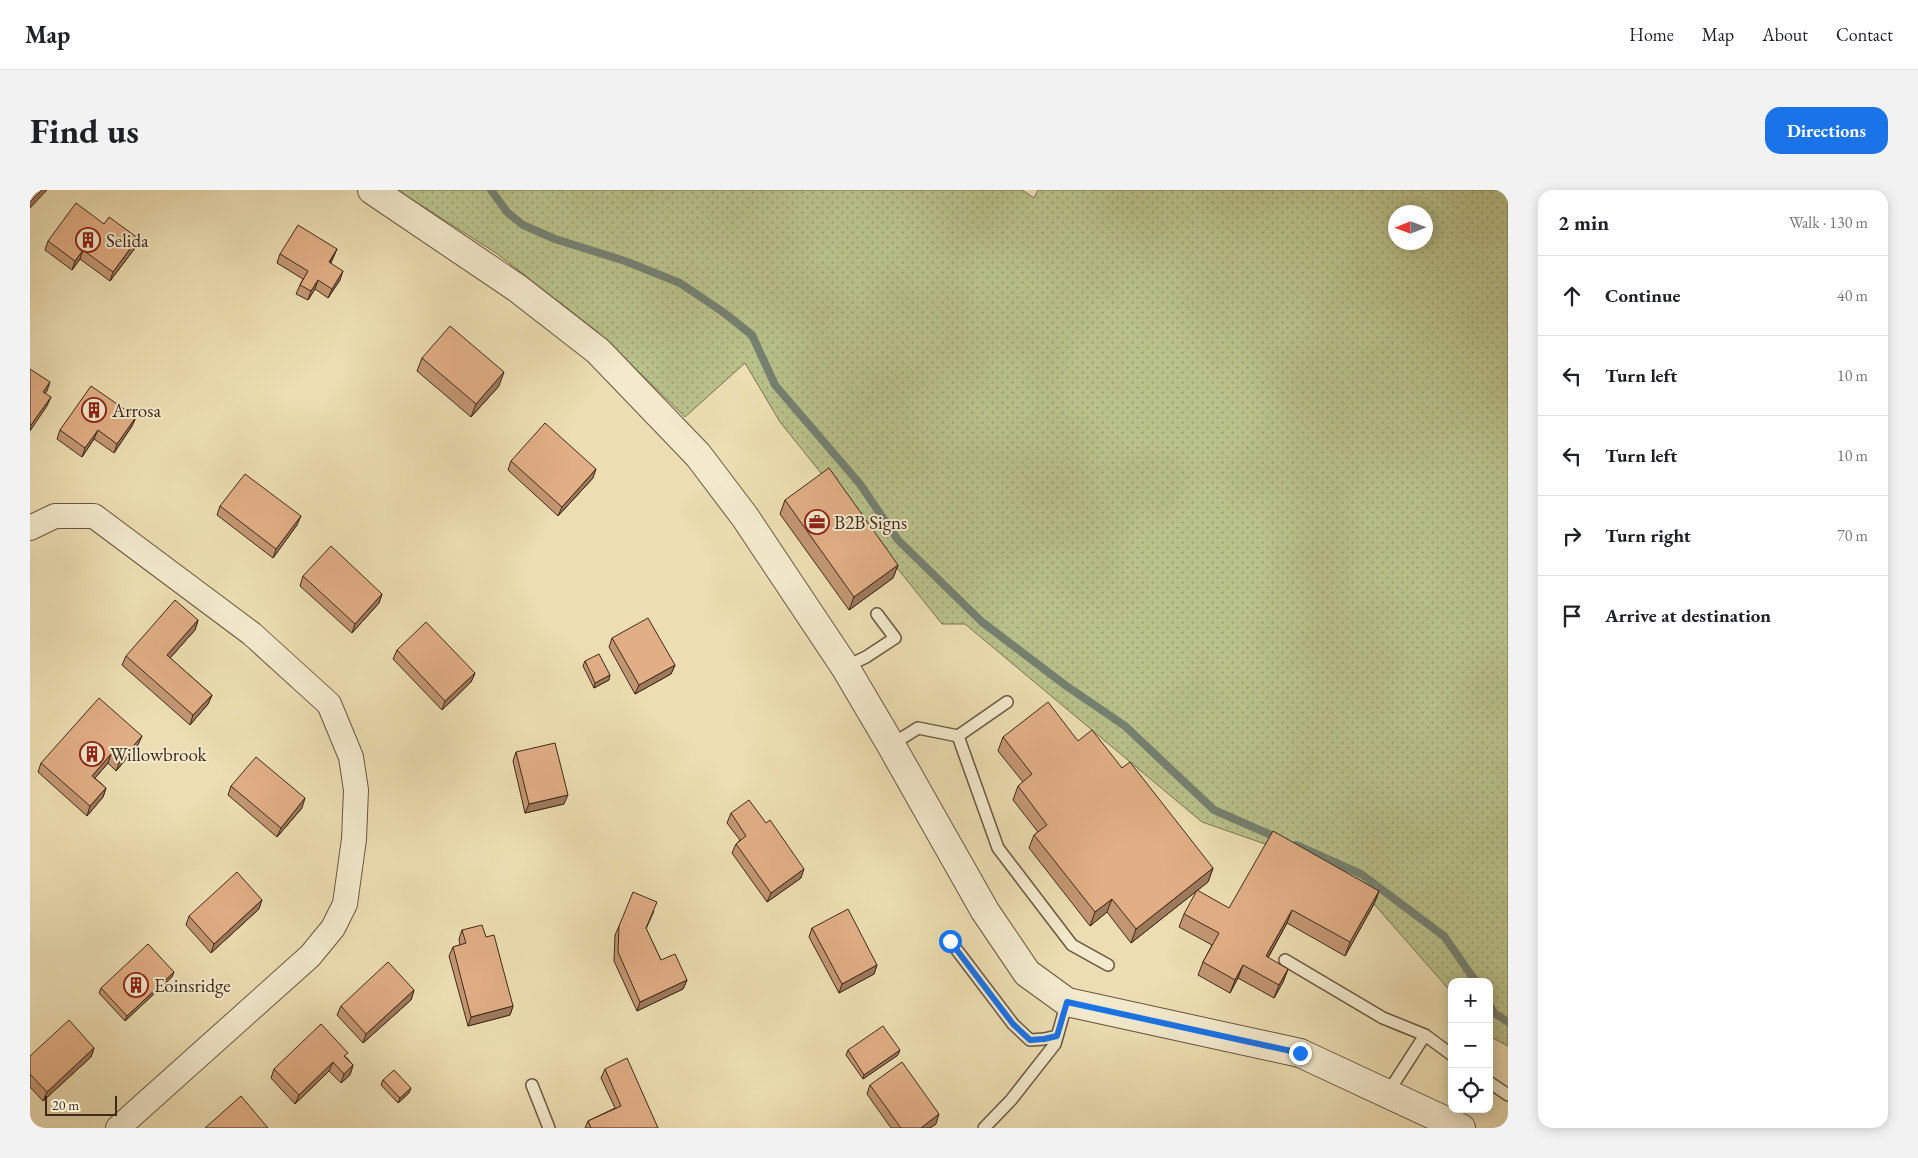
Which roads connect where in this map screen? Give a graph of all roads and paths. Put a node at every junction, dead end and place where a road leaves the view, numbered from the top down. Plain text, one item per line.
1 (372, 190) edge
2 (30, 528) edge
3 (877, 614) dead end
4 (844, 667) junction
5 (1008, 702) dead end
6 (958, 736) junction
7 (891, 745) junction
8 (950, 941) dead end
9 (1285, 960) dead end
10 (1108, 966) dead end
11 (1067, 1002) junction
12 (1425, 1035) junction
13 (1057, 1036) junction
14 (1448, 1052) edge
15 (532, 1085) dead end
16 (1493, 1085) edge
17 (1387, 1094) junction
18 (1508, 1095) edge
19 (118, 1128) edge
20 (549, 1128) edge
21 (984, 1128) edge
22 (1460, 1128) edge

1 - 4 street
2 - 19 street
3 - 4 lane
4 - 7 street
5 - 6 lane
6 - 7 lane
6 - 10 lane
7 - 11 street
8 - 13 lane
9 - 12 lane
11 - 13 lane
11 - 17 street
12 - 14 lane
12 - 17 lane
13 - 21 lane
15 - 20 lane
16 - 18 lane
17 - 22 street

